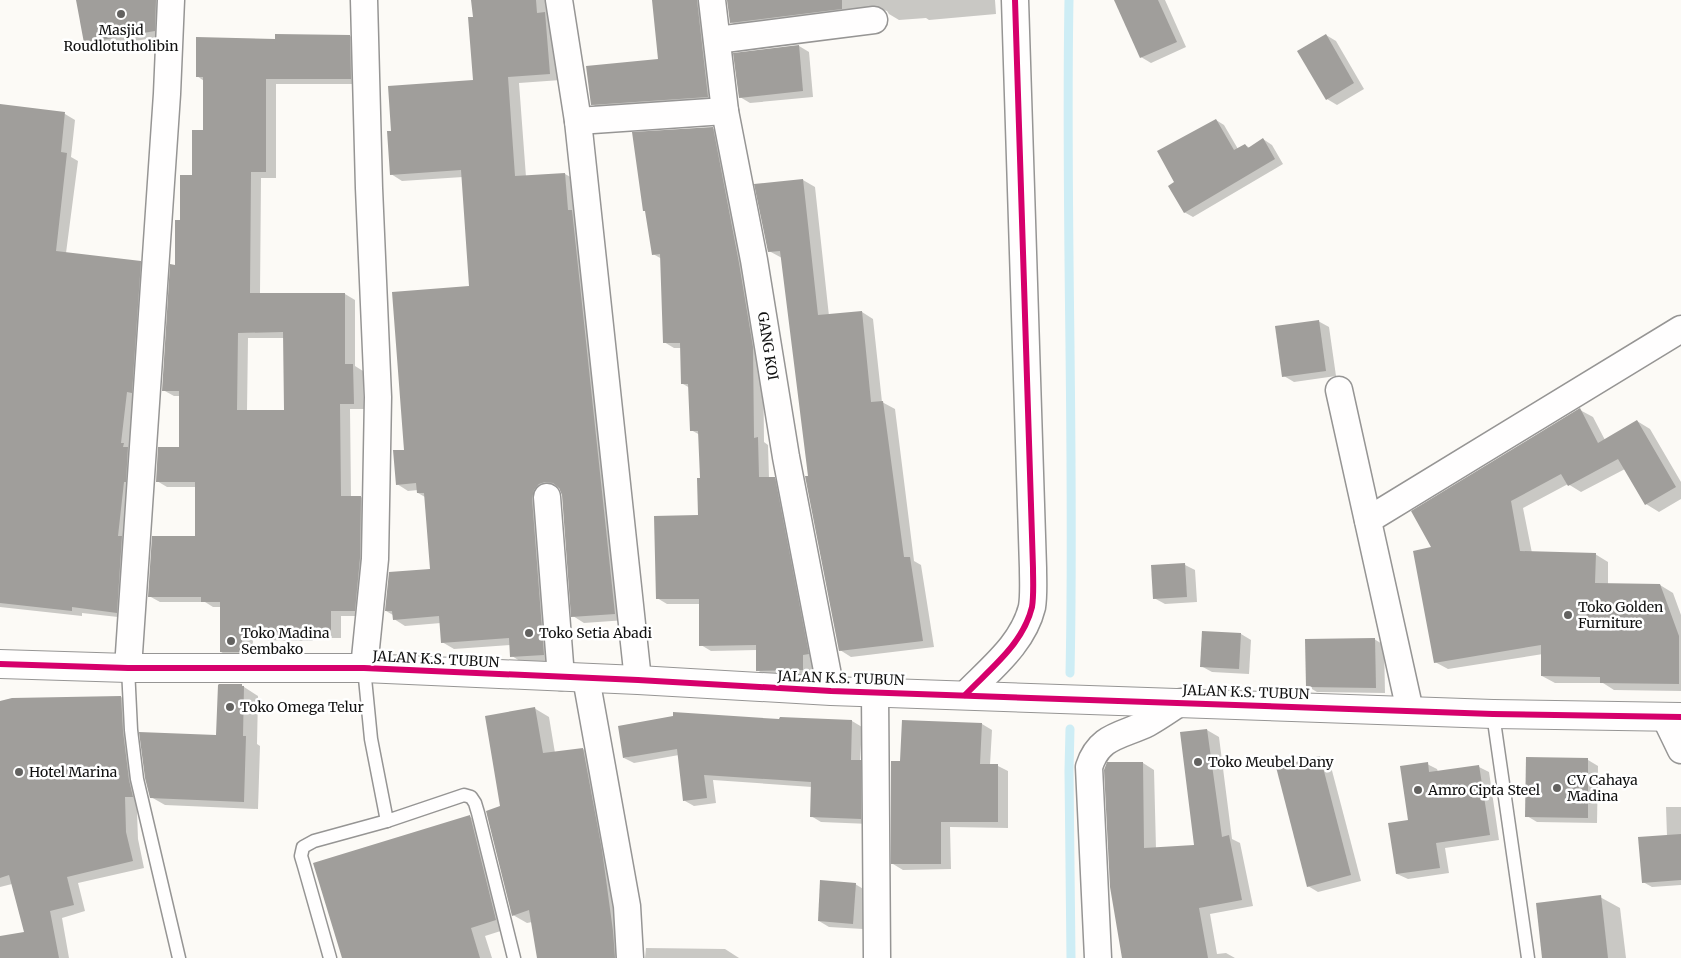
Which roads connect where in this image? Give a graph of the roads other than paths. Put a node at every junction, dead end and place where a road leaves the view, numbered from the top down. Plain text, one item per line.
1 (171, 0) edge
2 (364, 0) edge
3 (559, 0) edge
4 (712, 0) edge
5 (1015, 0) edge
6 (874, 20) dead end
7 (717, 40) junction
8 (725, 111) junction
9 (578, 122) junction
10 (1681, 329) edge
11 (1339, 390) dead end
12 (547, 497) dead end
13 (1368, 520) junction
14 (0, 664) edge
15 (128, 668) junction
16 (364, 668) junction
17 (574, 677) junction
18 (638, 680) junction
19 (831, 691) junction
20 (875, 692) junction
21 (978, 695) junction
22 (1181, 702) junction
23 (1410, 711) junction
24 (1493, 714) junction
25 (1673, 717) edge
26 (1681, 750) edge
27 (387, 822) junction
28 (179, 958) edge
29 (330, 958) edge
30 (514, 958) edge
31 (630, 958) edge
32 (877, 958) edge
33 (1098, 958) edge
34 (1528, 958) edge

1 - 15 street
2 - 16 street
3 - 9 street
4 - 7 street, GANG KOI
5 - 21 street
6 - 7 street
7 - 8 street, GANG KOI
8 - 9 street
8 - 19 street, GANG KOI
9 - 18 street
10 - 13 street
11 - 13 street
12 - 17 street
13 - 23 street
14 - 15 street, JALAN K.S. TUBUN
15 - 16 street, JALAN K.S. TUBUN
15 - 28 lane
16 - 17 street, JALAN K.S. TUBUN
16 - 27 lane
17 - 18 street, JALAN K.S. TUBUN
17 - 31 street
18 - 19 street, JALAN K.S. TUBUN
19 - 20 street, JALAN K.S. TUBUN
20 - 21 street, JALAN K.S. TUBUN
20 - 32 street
21 - 22 street, JALAN K.S. TUBUN
22 - 23 street, JALAN K.S. TUBUN
22 - 33 street
23 - 24 street, JALAN K.S. TUBUN
24 - 25 street, JALAN K.S. TUBUN
24 - 34 lane
25 - 26 street
27 - 29 lane
27 - 30 lane

